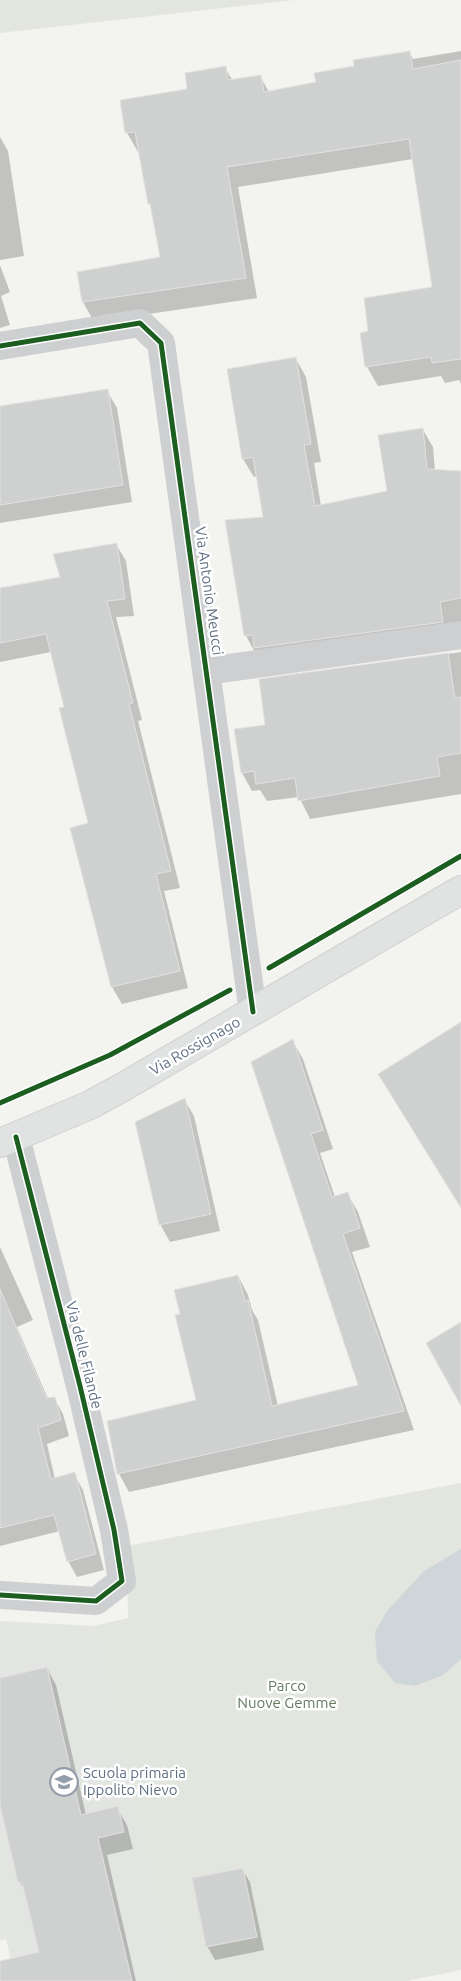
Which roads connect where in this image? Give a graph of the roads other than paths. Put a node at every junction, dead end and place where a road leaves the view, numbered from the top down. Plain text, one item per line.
1 (0, 346) edge
2 (461, 635) edge
3 (207, 672) junction
4 (461, 890) edge
5 (253, 1012) junction
6 (8, 1140) edge
7 (0, 1595) edge

1 - 3 street, Via Antonio Meucci
2 - 3 street
3 - 5 street, Via Antonio Meucci
4 - 5 street, Via Rossignago
5 - 6 street, Via Rossignago
6 - 7 street, Via delle Filande

